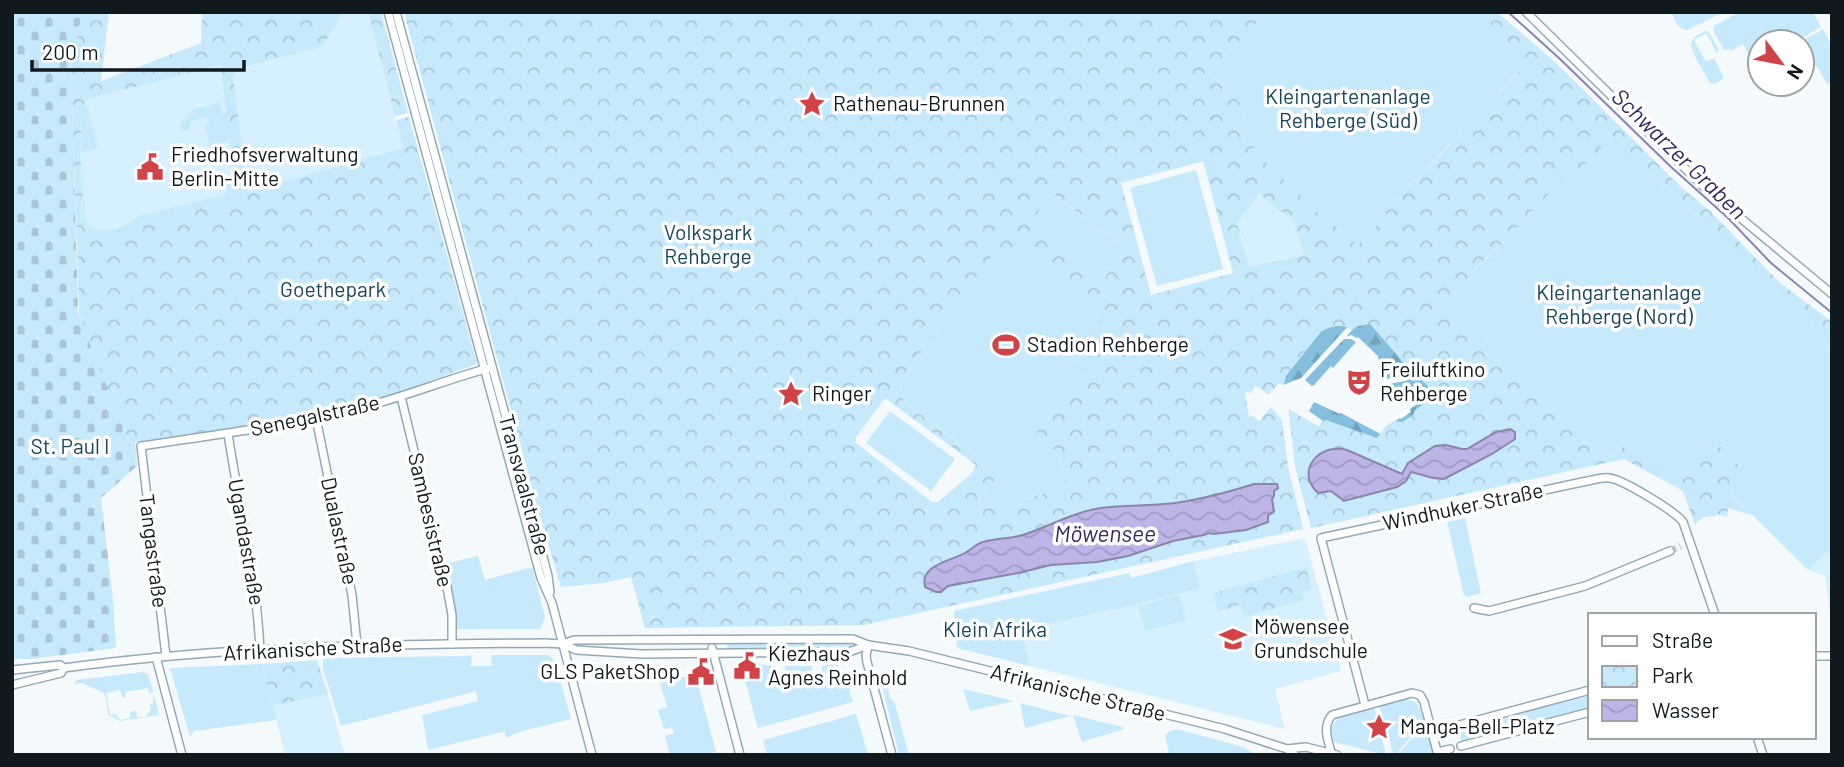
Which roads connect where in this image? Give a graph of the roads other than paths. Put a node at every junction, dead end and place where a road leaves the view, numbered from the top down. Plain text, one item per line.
1 (388, 12) edge
2 (396, 12) edge
3 (1526, 12) edge
4 (430, 151) junction
5 (1832, 294) edge
6 (488, 368) junction
7 (401, 397) junction
8 (316, 418) junction
9 (228, 434) junction
10 (141, 446) joint
11 (1670, 551) tunnel mouth
12 (1474, 608) dead end
13 (1714, 613) edge
14 (712, 640) junction
15 (453, 644) junction
16 (563, 644) junction
17 (357, 645) junction
18 (868, 645) junction
19 (260, 651) junction
20 (712, 652) junction
21 (166, 656) junction
22 (156, 657) junction
23 (64, 668) junction
24 (25, 669) junction
25 (12, 670) edge
26 (26, 680) junction
27 (12, 685) edge
28 (1588, 691) edge
29 (1365, 705) junction
30 (1588, 713) edge
31 (1456, 726) dead end
32 (1444, 729) dead end
33 (1432, 732) junction
34 (1461, 746) dead end
35 (1450, 749) dead end
36 (1286, 752) edge
37 (1438, 753) edge
38 (1333, 754) edge
39 (182, 755) edge
40 (592, 755) edge
41 (740, 755) edge
42 (892, 755) edge
43 (1295, 755) edge

1 - 4 street, Transvaalstraße
2 - 4 street, Transvaalstraße
3 - 5 street
4 - 6 street, Transvaalstraße
6 - 7 street, Senegalstraße
6 - 16 street, Transvaalstraße
7 - 8 street, Senegalstraße
7 - 15 street, Sambesistraße
8 - 9 street, Senegalstraße
8 - 17 street, Dualastraße
9 - 10 street, Senegalstraße
9 - 19 street, Ugandastraße
10 - 21 street, Tangastraße
11 - 12 street
13 - 29 street, Windhuker Straße
14 - 16 street, Afrikanische Straße
14 - 18 street, Afrikanische Straße
14 - 20 street
15 - 16 street, Afrikanische Straße
15 - 17 street, Afrikanische Straße
16 - 20 street, Afrikanische Straße
16 - 40 street, Transvaalstraße
17 - 19 street, Afrikanische Straße
18 - 20 street, Afrikanische Straße
18 - 36 street, Afrikanische Straße
18 - 42 street
19 - 21 street, Afrikanische Straße
20 - 41 street
21 - 22 street, Afrikanische Straße
22 - 23 street, Afrikanische Straße
22 - 39 street
23 - 24 street, Afrikanische Straße
23 - 26 street, Afrikanische Straße
24 - 25 street, Afrikanische Straße
24 - 26 street
26 - 27 street, Afrikanische Straße
28 - 31 street
29 - 33 street
29 - 38 street
30 - 34 street
32 - 33 street
33 - 37 street
35 - 37 street
36 - 38 street, Afrikanische Straße
36 - 43 street, Afrikanische Straße

